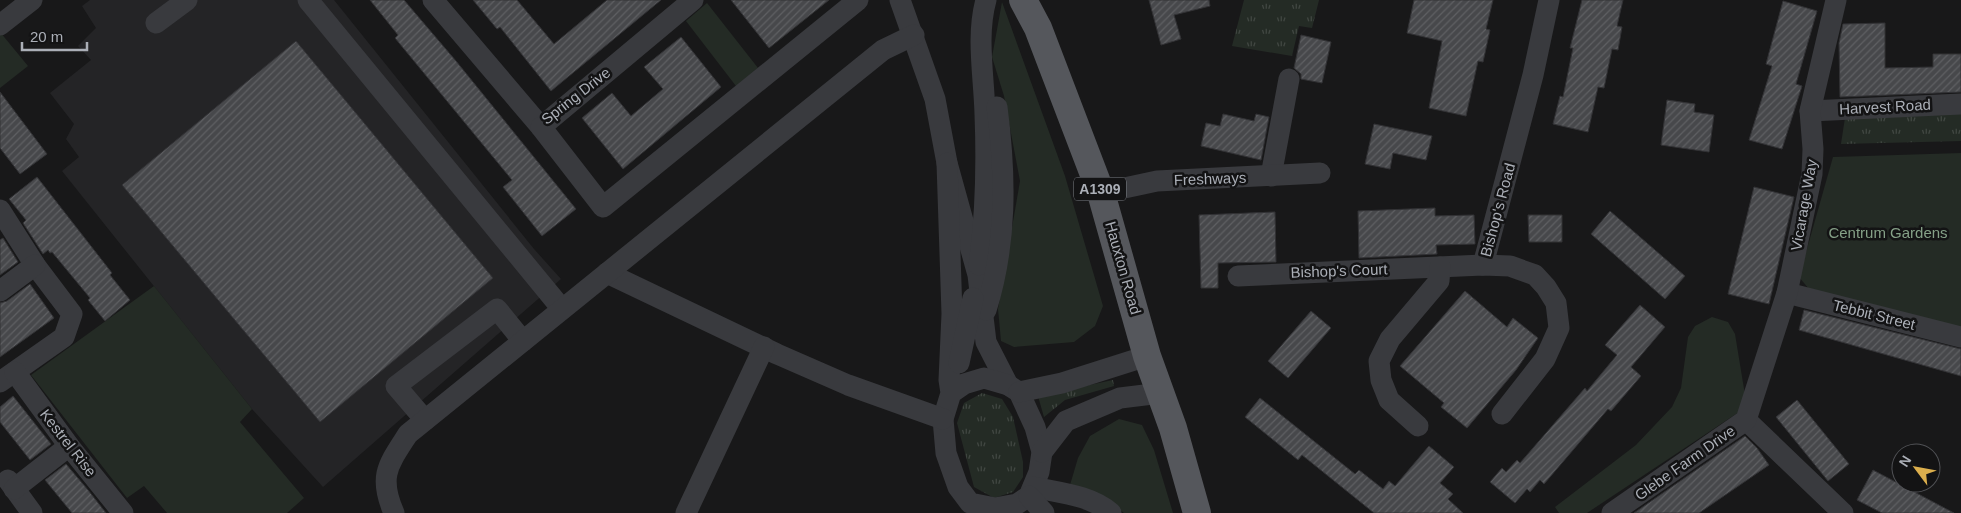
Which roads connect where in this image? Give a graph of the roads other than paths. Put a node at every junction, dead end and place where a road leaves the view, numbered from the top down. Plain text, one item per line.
1 (32, 0) edge
2 (187, 0) edge
3 (308, 0) edge
4 (858, 0) edge
5 (900, 0) edge
6 (986, 0) edge
7 (1023, 0) edge
8 (1549, 0) edge
9 (1836, 0) edge
10 (441, 2) edge
11 (685, 3) edge
12 (156, 23) dead end
13 (0, 25) edge
14 (914, 35) junction
15 (982, 66) junction
16 (1289, 79) dead end
17 (1961, 104) edge
18 (1810, 111) junction
19 (541, 127) junction
20 (947, 163) junction
21 (1320, 173) dead end
22 (1271, 176) junction
23 (1101, 193) junction
24 (0, 210) edge
25 (35, 265) junction
26 (1482, 265) junction
27 (1440, 267) junction
28 (607, 273) junction
29 (978, 275) junction
30 (1238, 276) dead end
31 (0, 292) edge
32 (1787, 293) junction
33 (562, 309) junction
34 (983, 322) junction
35 (1961, 337) edge
36 (523, 341) junction
37 (764, 347) junction
38 (1147, 356) junction
39 (7, 377) edge
40 (950, 387) junction
41 (1013, 389) junction
42 (1161, 393) junction
43 (1502, 414) dead end
44 (943, 419) junction
45 (425, 420) junction
46 (1746, 420) junction
47 (1418, 426) dead end
48 (69, 446) junction
49 (1042, 452) junction
50 (1022, 502) edge
51 (969, 508) edge
52 (32, 513) edge
53 (124, 513) edge
54 (394, 513) edge
55 (686, 513) edge
56 (1044, 513) edge
57 (1110, 513) edge
58 (1197, 513) edge
59 (1612, 513) edge
60 (1842, 513) edge

1 - 13 street
2 - 12 street
3 - 33 street
4 - 19 street
5 - 14 street
6 - 15 street
7 - 23 main road, Hauxton Road / A1309
8 - 26 street, Bishop's Road
9 - 18 street, Vicarage Way
10 - 19 street, Spring Drive
11 - 19 street, Spring Drive
14 - 20 street
14 - 28 street
15 - 29 street
15 - 34 street
16 - 22 street
17 - 18 street, Harvest Road
18 - 32 street, Vicarage Way
20 - 29 street
20 - 40 street
21 - 22 street, Freshways
22 - 23 street, Freshways
23 - 38 main road, Hauxton Road / A1309
24 - 25 street
25 - 31 street
25 - 39 street
26 - 27 street, Bishop's Court
26 - 43 street, Bishop's Road
27 - 30 street, Bishop's Court
27 - 47 street
28 - 33 street
28 - 37 street
29 - 34 street
29 - 40 street
32 - 35 street, Tebbit Street
32 - 46 street, Glebe Farm Drive
33 - 36 street
34 - 41 street
36 - 45 street
36 - 45 street
37 - 44 street
37 - 55 street
38 - 41 street
38 - 42 main road, Hauxton Road / A1309
39 - 48 street, Kestrel Rise
40 - 41 street
40 - 44 street
41 - 49 street
42 - 49 street
42 - 58 main road, Hauxton Road / A1309
44 - 51 street
45 - 54 street
46 - 59 street, Glebe Farm Drive
46 - 60 street
48 - 52 street
48 - 53 street, Kestrel Rise
49 - 50 street
50 - 51 street
50 - 56 street
50 - 57 street

